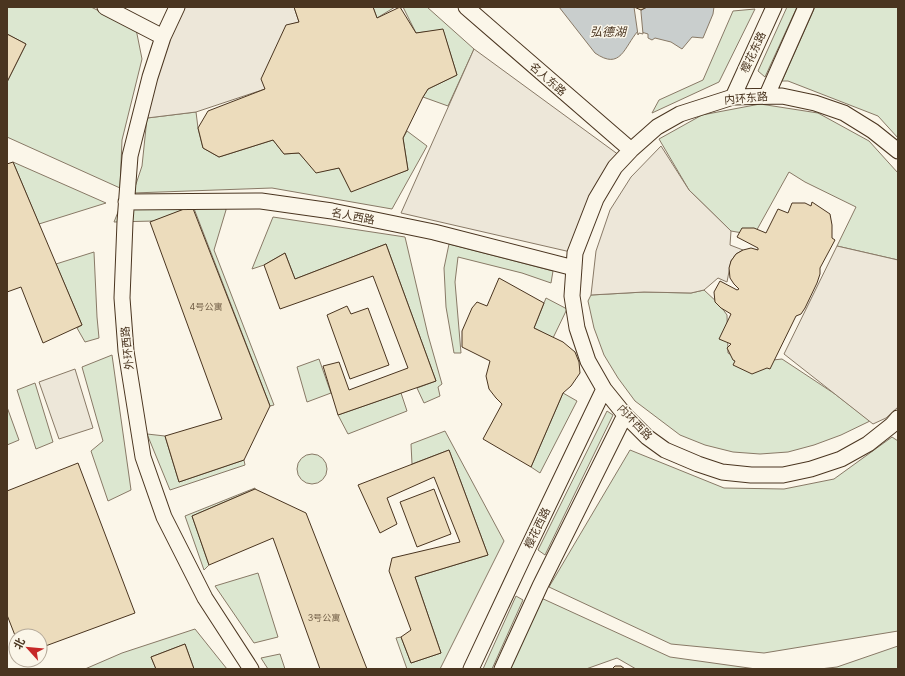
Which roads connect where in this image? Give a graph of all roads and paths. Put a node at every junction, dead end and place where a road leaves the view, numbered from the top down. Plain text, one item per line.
1 (105, 7) edge
2 (177, 7) edge
3 (466, 7) edge
4 (774, 7) edge
5 (806, 7) edge
6 (163, 37) junction
7 (767, 96) junction
8 (733, 97) junction
9 (630, 150) junction
10 (898, 151) edge
11 (596, 199) joint
12 (126, 202) junction
13 (574, 268) junction
14 (604, 388) junction
15 (625, 414) junction
16 (896, 424) edge
17 (251, 669) edge
18 (471, 669) edge
19 (502, 669) edge

1 - 6 street
2 - 6 street, 外环西路
3 - 9 street, 名人东路
4 - 8 street, 樱花东路
5 - 7 street
6 - 12 street, 外环西路
7 - 8 street, 内环东路
7 - 10 street, 内环东路
8 - 9 street, 内环东路
9 - 11 street, 内环东路
11 - 13 street, 内环西路
12 - 13 street, 名人西路
12 - 17 street, 外环西路
13 - 14 street, 内环西路
14 - 15 street, 内环西路
14 - 18 street, 樱花西路
15 - 16 street, 内环西路
15 - 19 street

